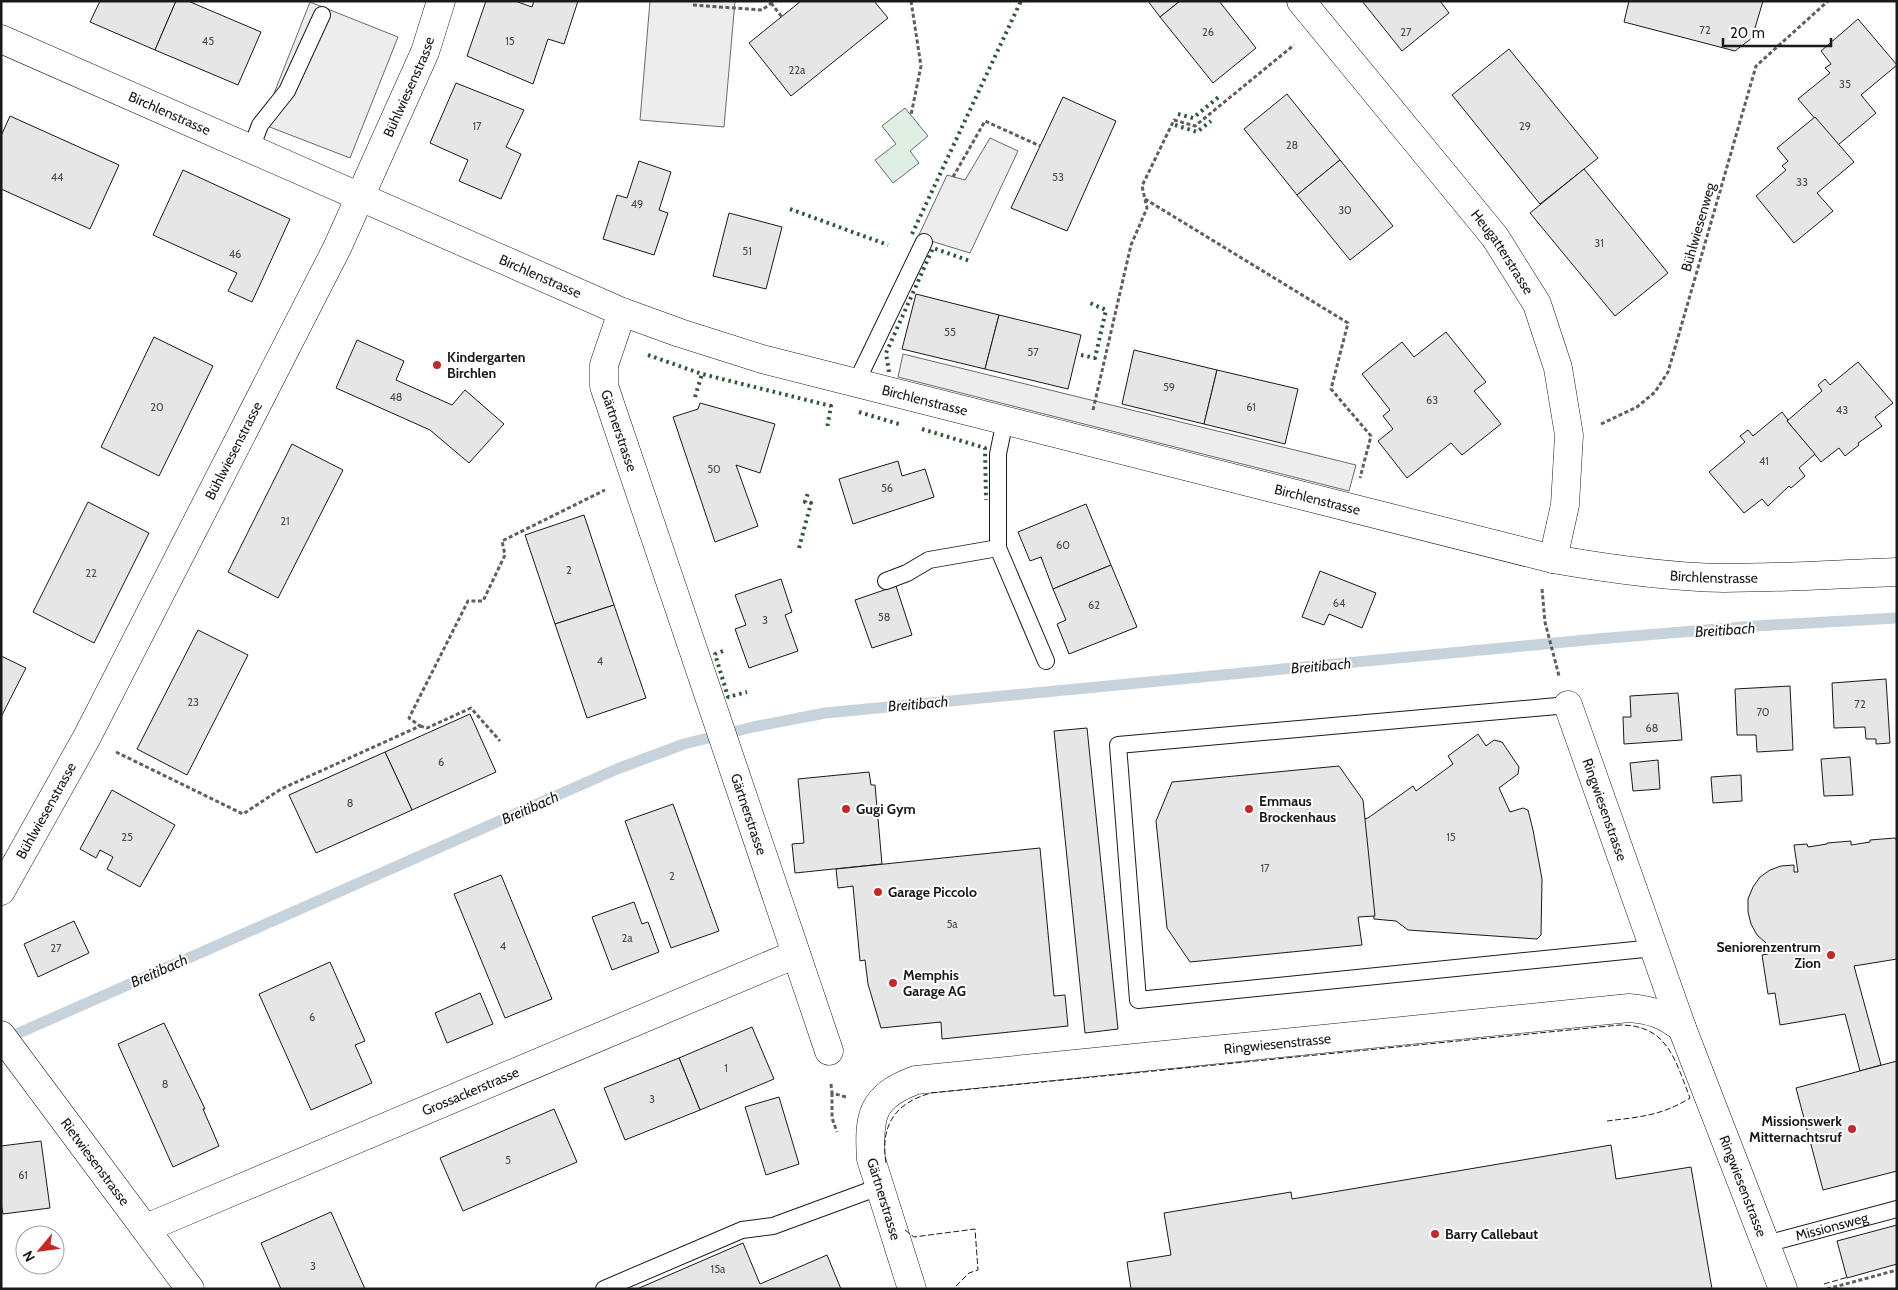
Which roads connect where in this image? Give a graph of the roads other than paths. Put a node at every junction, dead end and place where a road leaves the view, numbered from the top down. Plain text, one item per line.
1 (441, 1) edge
2 (1300, 1) edge
3 (322, 15) dead end
4 (1, 39) edge
5 (251, 149) junction
6 (360, 197) junction
7 (924, 242) dead end
8 (622, 312) junction
9 (856, 383) junction
10 (1005, 420) junction
11 (998, 548) junction
12 (1553, 559) junction
13 (1897, 572) edge
14 (886, 581) dead end
15 (1046, 660) dead end
16 (1568, 705) joint
17 (1, 891) edge
18 (1654, 948) junction
19 (796, 954) junction
20 (1682, 1028) junction
21 (7, 1043) edge
22 (829, 1051) road end
23 (876, 1106) joint
24 (879, 1187) junction
25 (1897, 1209) edge
26 (146, 1228) junction
27 (1766, 1244) junction
28 (190, 1289) edge
29 (604, 1289) edge
30 (912, 1289) edge
31 (1783, 1289) edge

1 - 6 street, Bühlwiesenstrasse
2 - 12 street, Heugatterstrasse
3 - 5 lane
4 - 5 street, Birchlenstrasse
5 - 6 street, Birchlenstrasse
6 - 8 street, Birchlenstrasse
6 - 17 street, Bühlwiesenstrasse
7 - 9 lane
8 - 9 street, Birchlenstrasse
8 - 19 street, Gärtnerstrasse
9 - 10 street, Birchlenstrasse
10 - 11 lane
10 - 12 street, Birchlenstrasse
11 - 14 lane
11 - 15 lane
12 - 13 street, Birchlenstrasse
16 - 18 street, Ringwiesenstrasse
16 - 18 lane
18 - 20 street, Ringwiesenstrasse
19 - 22 street, Gärtnerstrasse
19 - 26 street, Grossackerstrasse
20 - 23 street, Ringwiesenstrasse
20 - 27 street, Ringwiesenstrasse
21 - 26 street, Rietwiesenstrasse
23 - 24 street, Gärtnerstrasse
24 - 29 lane
24 - 30 street, Gärtnerstrasse
25 - 27 lane, Missionsweg
26 - 28 street, Rietwiesenstrasse
27 - 31 street, Ringwiesenstrasse

